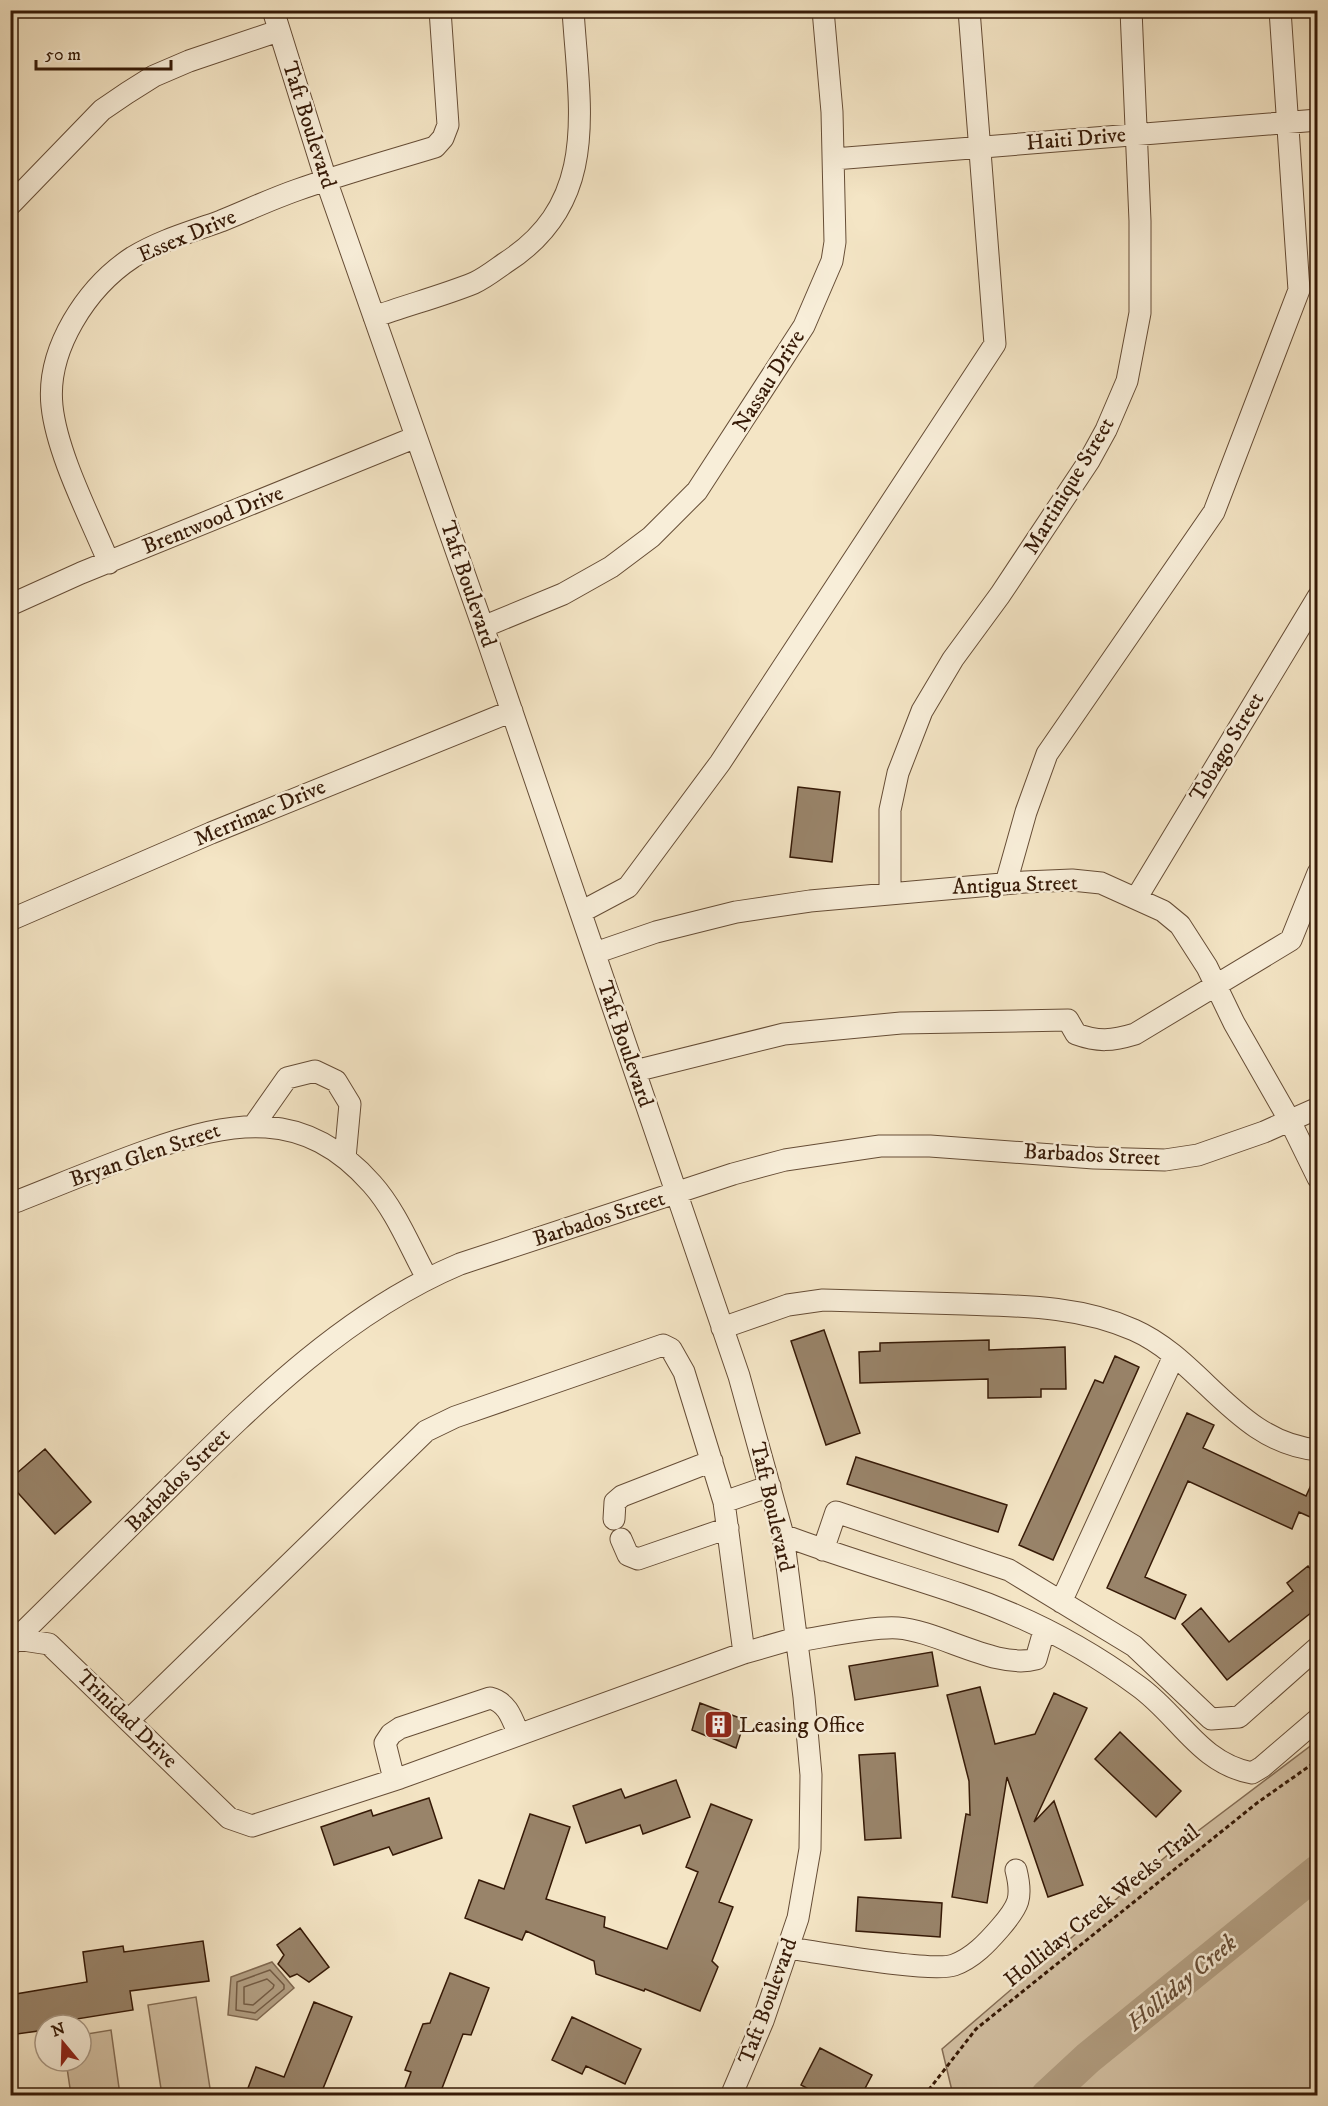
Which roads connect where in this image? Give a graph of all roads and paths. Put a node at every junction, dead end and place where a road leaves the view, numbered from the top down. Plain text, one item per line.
1 (440, 10) edge
2 (573, 10) edge
3 (823, 10) edge
4 (969, 10) edge
5 (1131, 10) edge
6 (1281, 10) edge
7 (276, 21) edge
8 (1317, 120) edge
9 (1288, 123) junction
10 (1135, 134) junction
11 (982, 147) junction
12 (834, 159) junction
13 (326, 180) junction
14 (10, 205) edge
15 (374, 317) junction
16 (416, 437) junction
17 (109, 563) junction
18 (1317, 597) edge
19 (10, 605) edge
20 (483, 627) junction
21 (512, 711) junction
22 (1317, 873) edge
23 (1006, 883) junction
24 (890, 892) junction
25 (1137, 897) junction
26 (580, 912) junction
27 (10, 920) edge
28 (595, 953) junction
29 (1215, 983) junction
30 (635, 1071) junction
31 (1317, 1108) edge
32 (1290, 1121) junction
33 (254, 1125) junction
34 (345, 1158) junction
35 (1317, 1178) edge
36 (676, 1194) junction
37 (10, 1204) edge
38 (427, 1278) junction
39 (722, 1328) junction
40 (1174, 1356) junction
41 (1317, 1450) edge
42 (712, 1461) junction
43 (770, 1486) junction
44 (724, 1502) junction
45 (614, 1519) dead end
46 (728, 1528) junction
47 (783, 1535) junction
48 (621, 1539) dead end
49 (823, 1550) junction
50 (1061, 1602) junction
51 (1044, 1630) junction
52 (797, 1639) junction
53 (12, 1641) edge
54 (1317, 1647) edge
55 (744, 1653) junction
56 (1317, 1719) edge
57 (129, 1720) junction
58 (518, 1733) junction
59 (1317, 1760) edge
60 (394, 1779) junction
61 (1016, 1870) dead end
62 (788, 1948) junction
63 (731, 2096) edge
64 (924, 2096) edge

1 - 13 street, Essex Drive
2 - 15 street
3 - 12 street, Nassau Drive
4 - 11 street
5 - 10 street, Martinique Street
6 - 9 street
7 - 13 street, Taft Boulevard
7 - 14 street
8 - 9 street, Haiti Drive
9 - 10 street, Haiti Drive
9 - 23 street
10 - 11 street, Haiti Drive
10 - 24 street, Martinique Street
11 - 12 street, Haiti Drive
11 - 26 street
12 - 20 street, Nassau Drive
13 - 15 street, Taft Boulevard
13 - 17 street, Essex Drive
15 - 16 street, Taft Boulevard
16 - 17 street, Brentwood Drive
16 - 20 street, Taft Boulevard
17 - 19 street, Brentwood Drive
18 - 25 street, Tobago Street
20 - 21 street, Taft Boulevard
21 - 26 street, Taft Boulevard
21 - 27 street, Merrimac Drive
22 - 29 street
23 - 24 street, Antigua Street
23 - 25 street, Antigua Street
24 - 28 street, Antigua Street
25 - 29 street, Antigua Street
26 - 28 street, Taft Boulevard
28 - 30 street, Taft Boulevard
29 - 30 street
29 - 32 street, Antigua Street
30 - 36 street, Taft Boulevard
31 - 32 street, Barbados Street
32 - 35 street, Antigua Street
32 - 36 street, Barbados Street
33 - 34 street, Bryan Glen Street
33 - 34 street
33 - 37 street, Bryan Glen Street
34 - 38 street, Bryan Glen Street
36 - 38 street, Barbados Street
36 - 39 street, Taft Boulevard
38 - 53 street, Barbados Street
39 - 40 street
39 - 43 street, Taft Boulevard
40 - 41 street
40 - 50 street
42 - 44 street
42 - 45 street
42 - 57 street
43 - 44 street
43 - 47 street, Taft Boulevard
44 - 46 street
46 - 48 street
46 - 55 street
47 - 49 street
47 - 52 street, Taft Boulevard
49 - 50 street
49 - 51 street
50 - 54 street
51 - 52 street
51 - 56 street
52 - 55 street
52 - 62 street, Taft Boulevard
53 - 57 street, Trinidad Drive
55 - 58 street
57 - 60 street, Trinidad Drive
58 - 60 street
58 - 60 street
59 - 64 path, Holliday Creek Weeks Trail
61 - 62 street
62 - 63 street, Taft Boulevard

